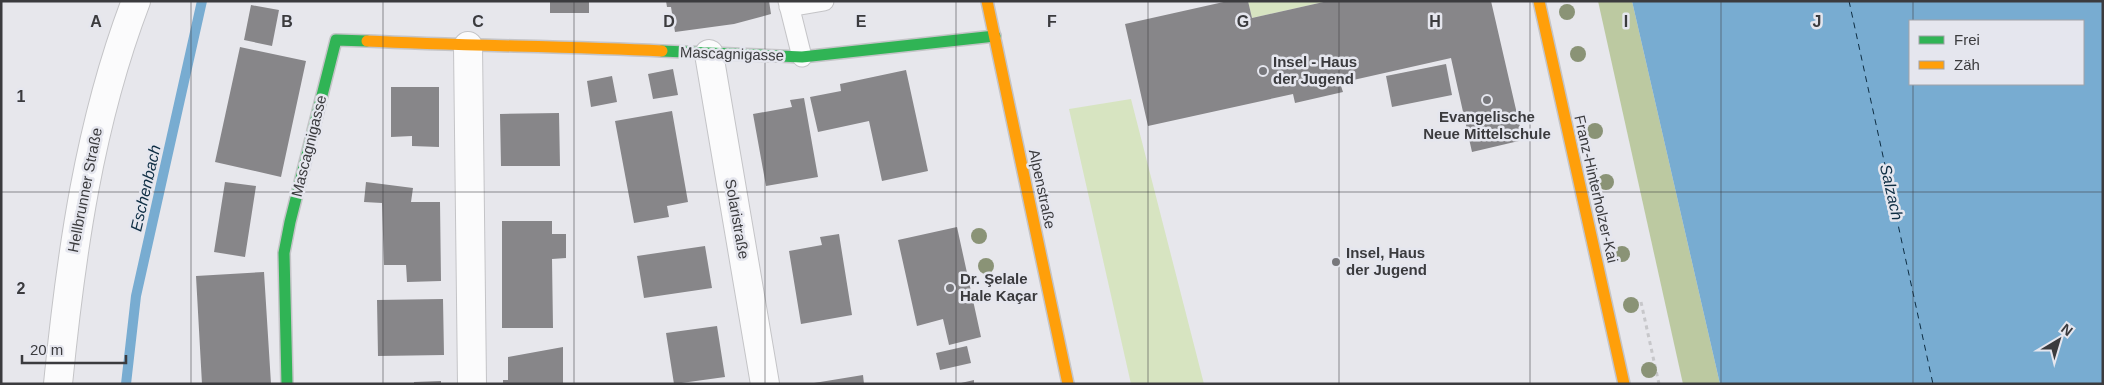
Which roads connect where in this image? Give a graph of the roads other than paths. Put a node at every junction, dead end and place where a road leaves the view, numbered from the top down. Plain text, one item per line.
1 (136, 1) edge
2 (824, 1) edge
3 (987, 1) edge
4 (1539, 1) edge
5 (789, 4) edge
6 (994, 36) junction
7 (468, 46) junction
8 (709, 54) junction
9 (802, 57) junction
10 (58, 384) edge
11 (287, 384) edge
12 (472, 384) edge
13 (765, 384) edge
14 (1068, 384) edge
15 (1624, 384) edge

1 - 10 street, Hellbrunner Straße
2 - 5 lane
3 - 6 street, Alpenstraße
4 - 15 street, Franz-Hinterholzer-Kai
5 - 9 lane
6 - 9 street, Mascagnigasse
6 - 14 street, Alpenstraße
7 - 8 street, Mascagnigasse
7 - 11 street, Mascagnigasse
7 - 12 street
8 - 9 street, Mascagnigasse
8 - 13 street, Solaristraße

